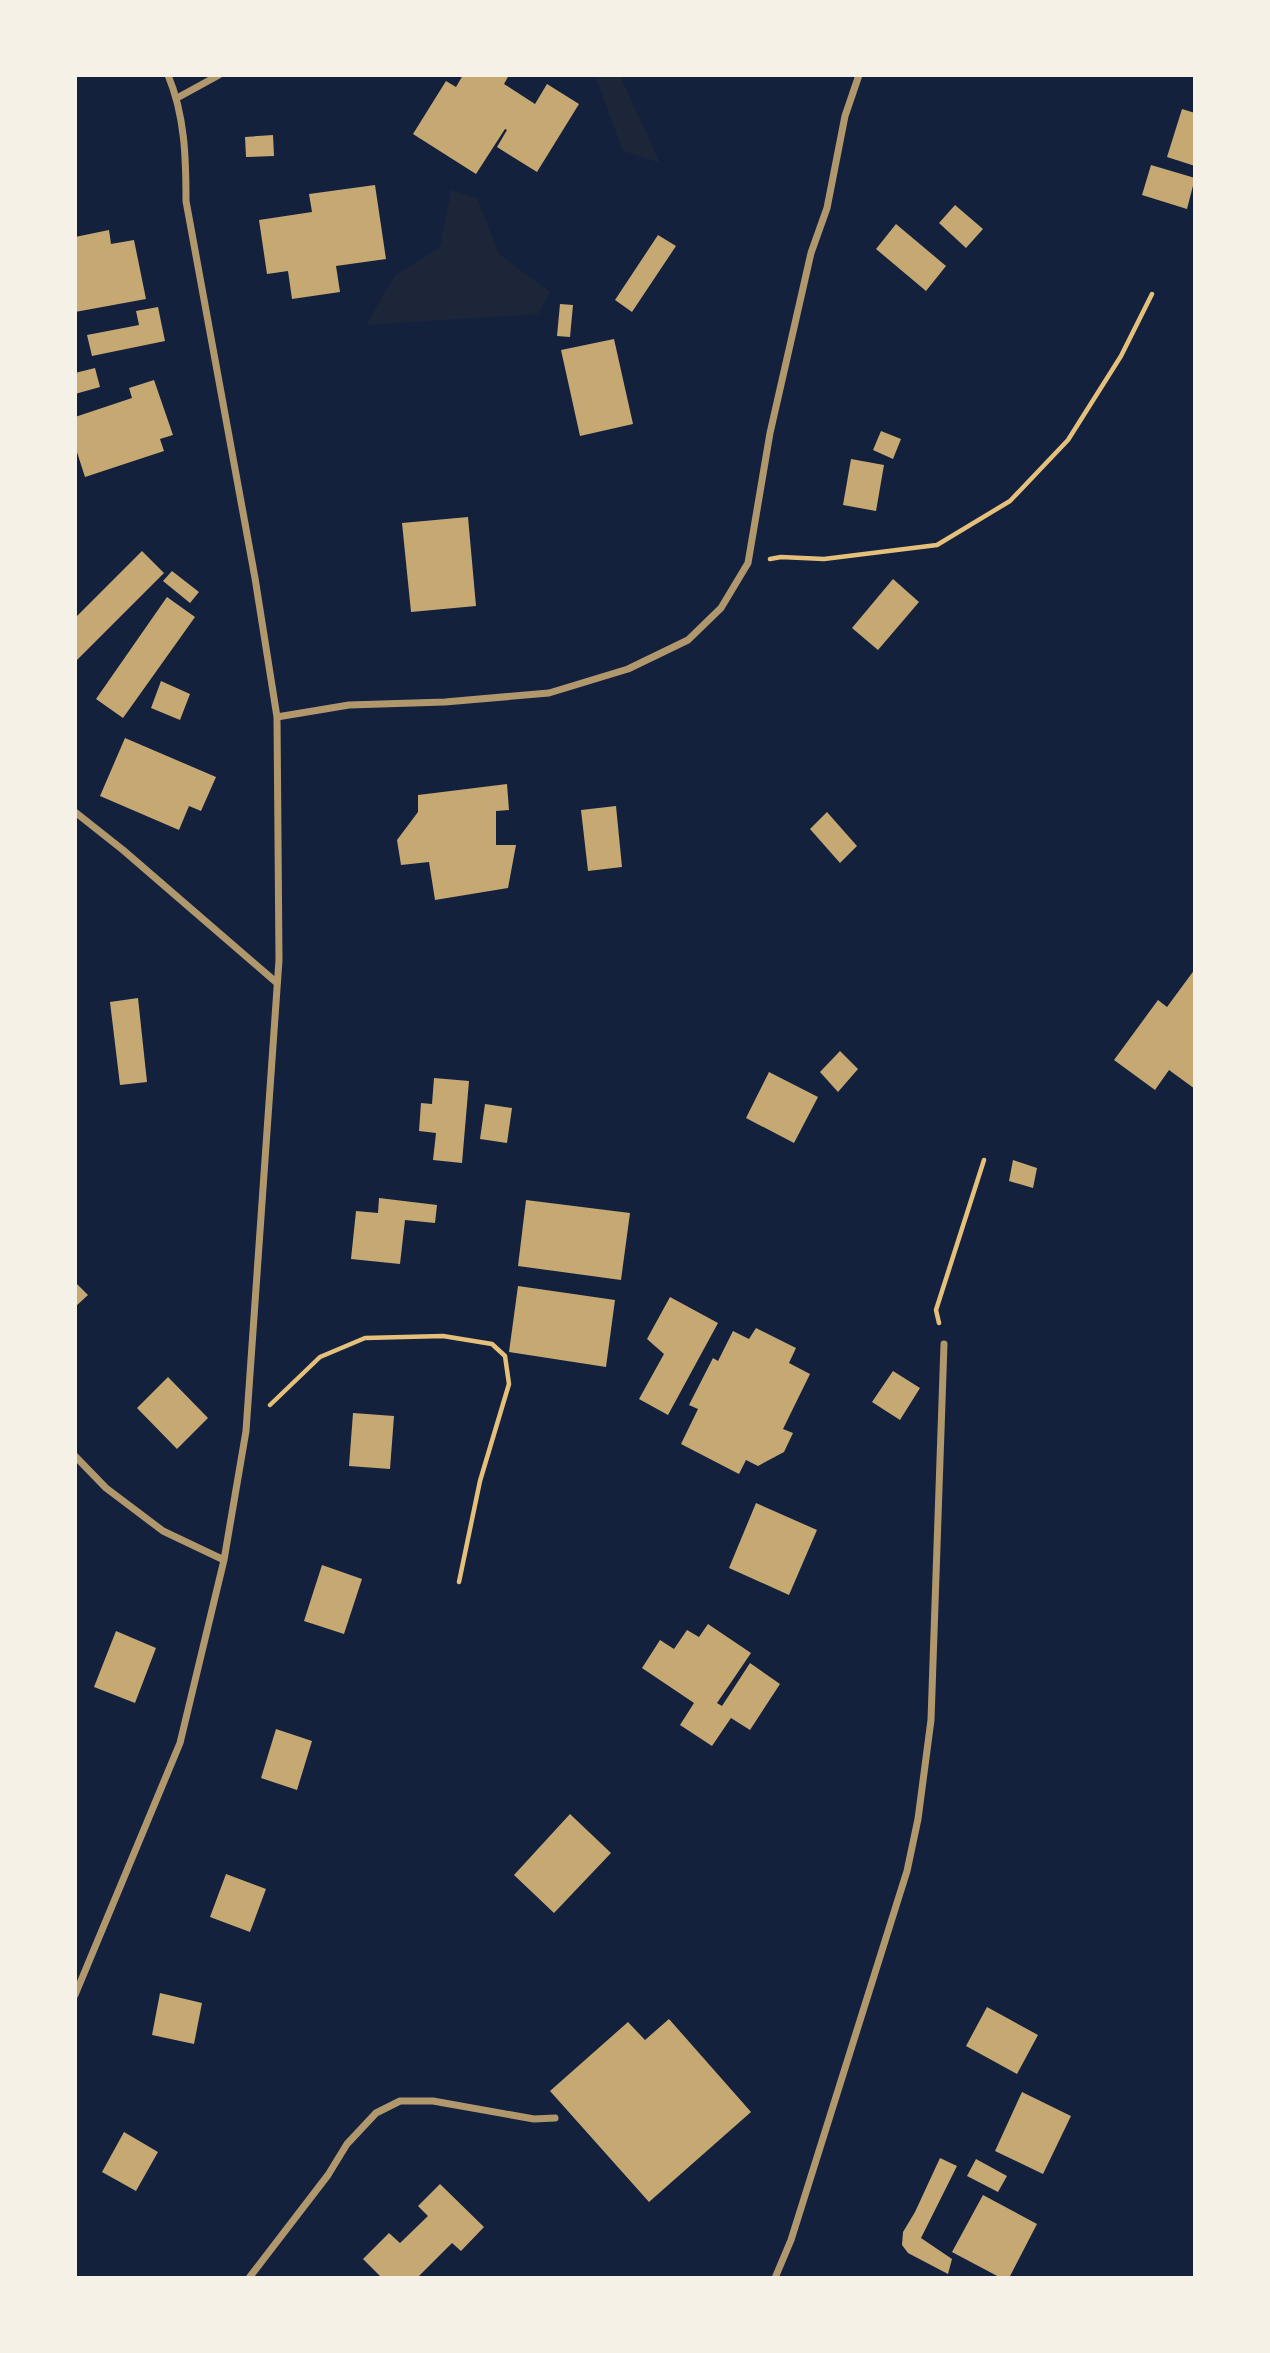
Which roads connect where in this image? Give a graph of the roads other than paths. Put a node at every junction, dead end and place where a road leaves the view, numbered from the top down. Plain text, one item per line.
1 (168, 75) edge
2 (219, 75) edge
3 (859, 75) edge
4 (177, 98) junction
5 (277, 718) junction
6 (75, 812) edge
7 (276, 983) junction
8 (944, 1344) road end
9 (75, 1456) edge
10 (224, 1560) junction
11 (75, 1995) edge
12 (555, 2118) dead end
13 (249, 2278) edge
14 (775, 2278) edge

1 - 4 street
2 - 4 street
3 - 5 street
4 - 5 street
5 - 7 street
6 - 7 street
7 - 10 street
8 - 14 street
9 - 10 street
10 - 11 street
12 - 13 street

